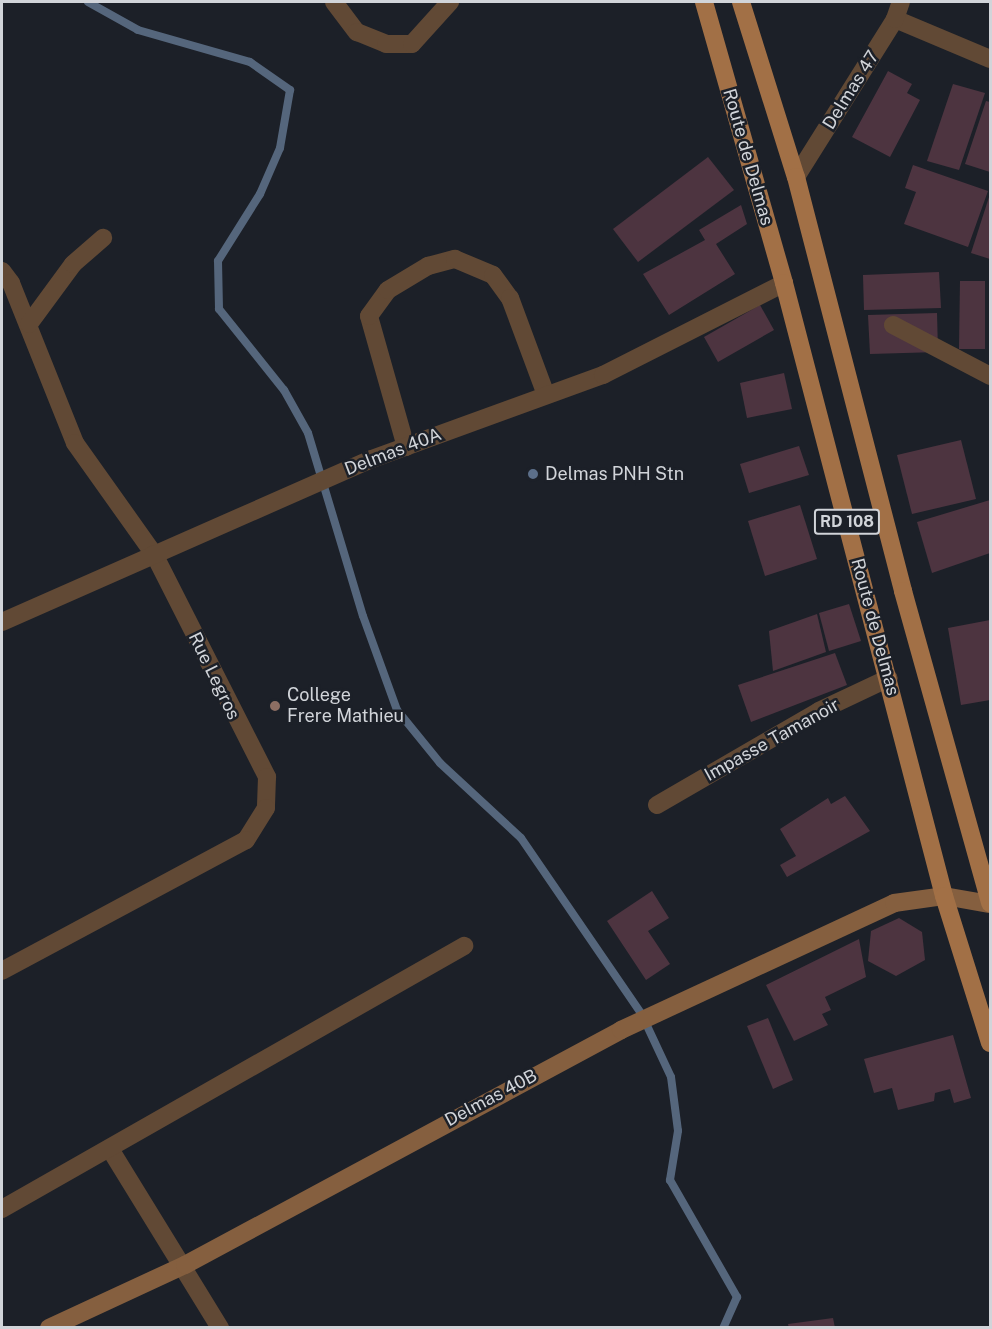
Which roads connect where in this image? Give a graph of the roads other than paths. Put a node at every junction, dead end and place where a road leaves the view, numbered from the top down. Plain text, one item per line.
1 (334, 2) edge
2 (450, 2) edge
3 (704, 2) edge
4 (741, 2) edge
5 (901, 2) edge
6 (895, 20) junction
7 (990, 59) edge
8 (796, 177) junction
9 (103, 238) dead end
10 (2, 271) edge
11 (784, 283) junction
12 (29, 324) junction
13 (893, 325) dead end
14 (990, 376) edge
15 (546, 395) junction
16 (406, 447) junction
17 (154, 554) junction
18 (2, 622) edge
19 (889, 678) junction
20 (657, 805) dead end
21 (944, 896) junction
22 (990, 903) edge
23 (464, 946) dead end
24 (2, 971) edge
25 (990, 1043) edge
26 (110, 1149) junction
27 (2, 1209) edge
28 (185, 1265) junction
29 (49, 1328) edge
30 (220, 1328) edge

1 - 2 street
3 - 11 main road, Route de Delmas / RD 108
4 - 8 main road, Route de Delmas / RD 108
5 - 6 street, Delmas 47
6 - 7 street
6 - 8 street, Delmas 47
8 - 22 main road, Route de Delmas / RD 108
9 - 12 street
10 - 12 street, Rue Legros
11 - 15 street, Delmas 40A
11 - 19 main road, Route de Delmas / RD 108
12 - 17 street, Rue Legros
13 - 14 street
15 - 16 street, Delmas 40A
15 - 16 street
16 - 17 street, Delmas 40A
17 - 18 street, Delmas 40A
17 - 24 street, Rue Legros
19 - 20 street, Impasse Tamanoir
19 - 21 main road, Route de Delmas / RD 108
21 - 22 street, Delmas 40B
21 - 25 main road, Route de Delmas / RD 108
21 - 28 street, Delmas 40B
23 - 26 street
26 - 27 street
26 - 28 street
28 - 29 street, Delmas 40B
28 - 30 street

